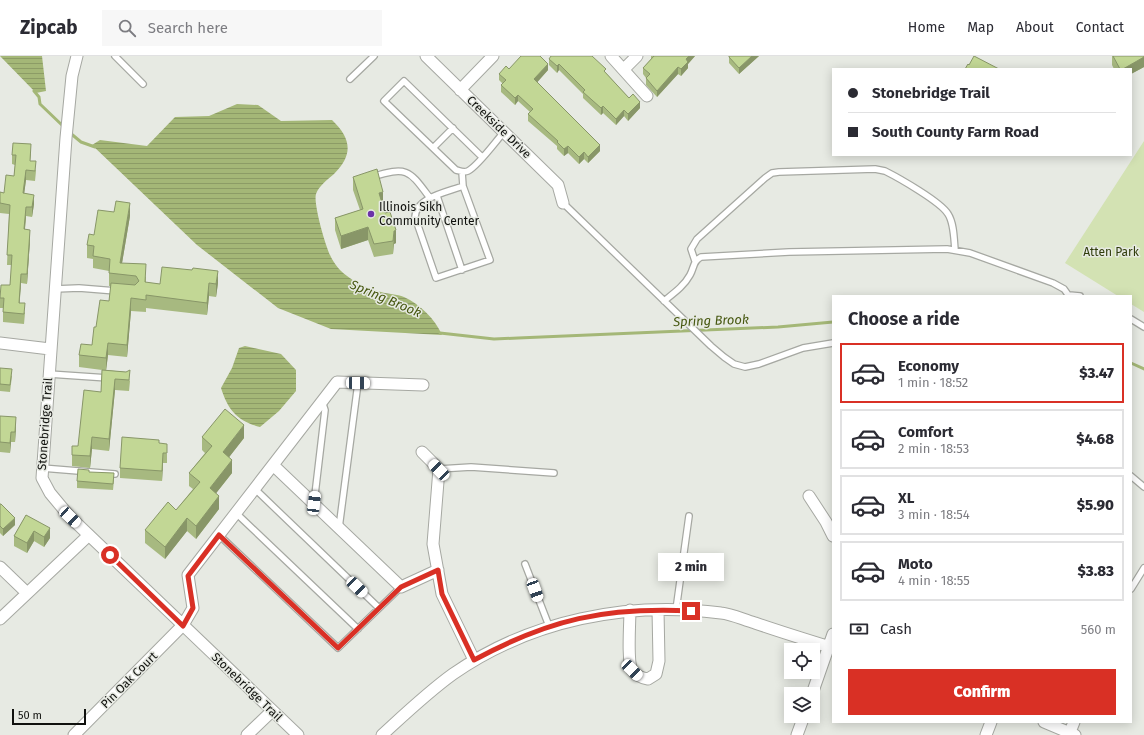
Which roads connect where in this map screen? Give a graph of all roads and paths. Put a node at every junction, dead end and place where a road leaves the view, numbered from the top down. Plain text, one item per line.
1 (76, 56) edge
2 (115, 56) edge
3 (374, 56) edge
4 (426, 56) edge
5 (493, 56) edge
6 (611, 56) edge
7 (637, 56) edge
8 (624, 70) junction
9 (350, 79) dead end
10 (143, 84) dead end
11 (460, 90) junction
12 (647, 96) dead end
13 (453, 128) junction
14 (504, 132) junction
15 (433, 148) junction
16 (482, 157) junction
17 (462, 172) junction
18 (364, 180) edge
19 (463, 186) junction
20 (437, 196) junction
21 (430, 198) junction
22 (563, 203) joint
23 (955, 250) junction
24 (695, 261) junction
25 (462, 270) junction
26 (55, 289) junction
27 (119, 291) edge
28 (1069, 295) edge
29 (664, 301) junction
30 (1132, 320) edge
31 (1144, 327) edge
32 (0, 343) edge
33 (832, 343) edge
34 (50, 350) junction
35 (49, 374) junction
36 (112, 378) edge
37 (358, 383) junction
38 (422, 384) dead end
39 (322, 401) junction
40 (422, 452) dead end
41 (273, 465) junction
42 (42, 468) junction
43 (439, 470) junction
44 (554, 473) dead end
45 (115, 474) edge
46 (1132, 477) edge
47 (1144, 487) edge
48 (255, 489) junction
49 (809, 496) dead end
50 (314, 503) junction
51 (236, 513) junction
52 (689, 516) dead end
53 (339, 528) junction
54 (832, 534) edge
55 (89, 535) junction
56 (219, 535) junction
57 (526, 564) dead end
58 (0, 567) edge
59 (1144, 568) edge
60 (438, 570) junction
61 (401, 587) junction
62 (1132, 587) edge
63 (27, 593) junction
64 (379, 608) junction
65 (630, 610) junction
66 (658, 610) junction
67 (676, 610) junction
68 (0, 619) edge
69 (183, 626) junction
70 (549, 626) junction
71 (358, 629) junction
72 (830, 648) edge
73 (474, 660) junction
74 (815, 687) edge
75 (272, 711) junction
76 (801, 723) edge
77 (991, 723) edge
78 (1048, 723) edge
79 (1073, 730) edge
80 (74, 735) edge
81 (247, 735) edge
82 (298, 735) edge
83 (382, 735) edge
84 (796, 735) edge
85 (986, 735) edge

1 - 26 street, Stonebridge Trail
2 - 10 lane
3 - 9 lane
4 - 11 street, Creekside Drive
5 - 11 street
6 - 8 street
7 - 8 street
8 - 12 street
11 - 14 street, Creekside Drive
13 - 15 lane
13 - 15 lane
13 - 16 lane
14 - 16 lane
14 - 22 street, Creekside Drive
15 - 17 lane
16 - 17 lane
17 - 19 lane
18 - 21 lane
19 - 20 lane
19 - 25 lane
20 - 21 lane
20 - 25 lane
21 - 25 lane
22 - 29 lane
23 - 24 lane
23 - 24 lane
23 - 28 lane
24 - 29 lane
26 - 27 lane
26 - 34 street, Stonebridge Trail
29 - 33 lane
30 - 31 lane
32 - 34 street
34 - 35 street, Stonebridge Trail
35 - 36 lane
35 - 42 street, Stonebridge Trail
37 - 38 street
37 - 39 street, Pin Oak Court
37 - 53 lane
39 - 41 street, Pin Oak Court
39 - 50 lane
40 - 43 street
41 - 48 street, Pin Oak Court
41 - 50 street
42 - 45 lane
42 - 55 street, Stonebridge Trail
43 - 44 lane
43 - 60 street
46 - 47 lane
48 - 51 street, Pin Oak Court
48 - 64 lane
49 - 54 street
50 - 53 street
51 - 56 street, Pin Oak Court
51 - 71 lane
52 - 67 lane
53 - 61 street
55 - 63 street
55 - 69 street, Stonebridge Trail
56 - 69 street, Pin Oak Court
56 - 71 lane
57 - 70 lane
58 - 63 street
59 - 62 lane
60 - 61 street
60 - 73 street
61 - 64 lane
63 - 68 street
64 - 71 lane
65 - 66 street
65 - 66 street
65 - 70 street
66 - 67 street
67 - 72 street
69 - 75 street, Stonebridge Trail
69 - 80 street, Pin Oak Court
70 - 73 street
72 - 74 street
73 - 83 street
75 - 81 street
75 - 82 street, Stonebridge Trail
76 - 84 street
77 - 85 street
78 - 79 street

